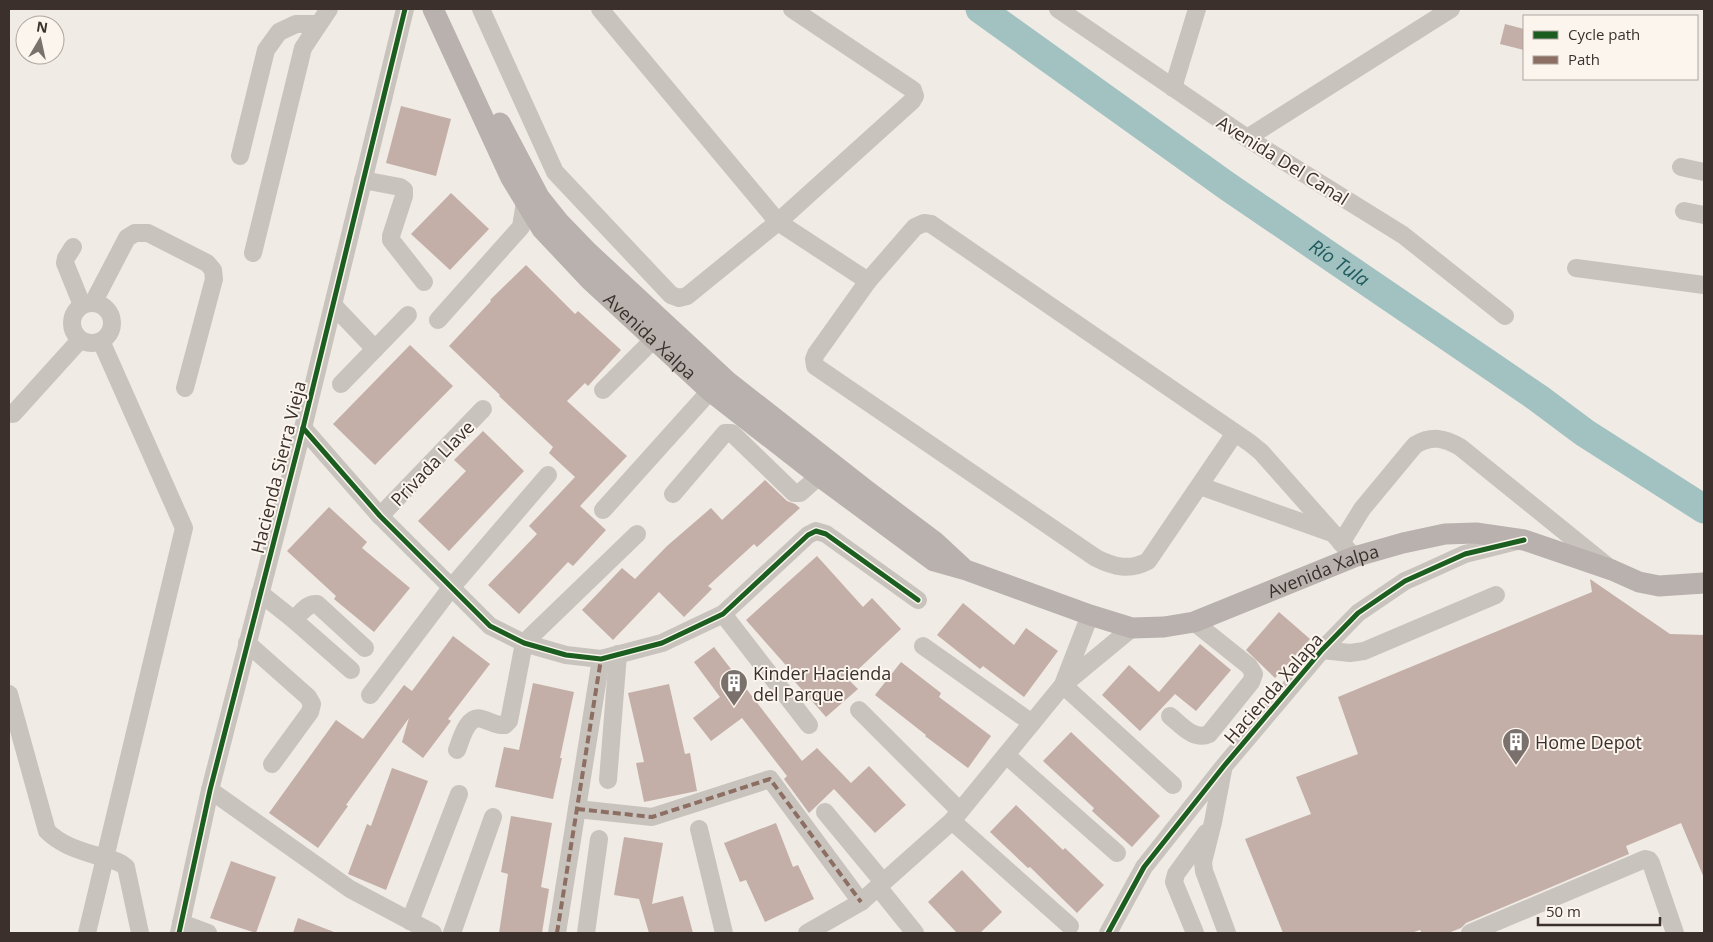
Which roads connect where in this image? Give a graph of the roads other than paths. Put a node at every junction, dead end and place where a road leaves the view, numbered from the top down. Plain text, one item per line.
1 (329, 9) edge
2 (405, 9) edge
3 (433, 9) edge
4 (448, 9) edge
5 (481, 9) edge
6 (600, 9) edge
7 (792, 9) edge
8 (1058, 9) edge
9 (1197, 9) edge
10 (1451, 9) edge
11 (318, 24) junction
12 (1173, 88) junction
13 (1246, 138) junction
14 (240, 156) dead end
15 (1681, 167) dead end
16 (1704, 172) edge
17 (364, 180) junction
18 (532, 199) junction
19 (1684, 211) dead end
20 (1704, 215) edge
21 (778, 222) junction
22 (73, 247) dead end
23 (253, 253) dead end
24 (1576, 268) dead end
25 (868, 281) junction
26 (424, 282) dead end
27 (1704, 286) edge
28 (87, 304) junction
29 (333, 305) junction
30 (408, 315) dead end
31 (1505, 316) dead end
32 (438, 320) dead end
33 (660, 333) junction
34 (80, 340) junction
35 (101, 341) junction
36 (375, 349) junction
37 (716, 383) junction
38 (341, 384) dead end
39 (185, 388) dead end
40 (603, 390) dead end
41 (483, 409) dead end
42 (13, 414) dead end
43 (303, 428) junction
44 (1235, 433) junction
45 (825, 469) junction
46 (548, 476) dead end
47 (1200, 486) junction
48 (673, 494) dead end
49 (603, 510) dead end
50 (380, 516) junction
51 (637, 534) dead end
52 (1524, 540) junction
53 (1342, 544) junction
54 (1612, 570) junction
55 (1704, 573) edge
56 (1695, 583) edge
57 (451, 588) junction
58 (260, 593) junction
59 (1496, 595) dead end
60 (918, 600) dead end
61 (723, 614) junction
62 (1090, 615) junction
63 (294, 620) junction
64 (1194, 622) junction
65 (1132, 628) junction
66 (247, 643) junction
67 (524, 643) junction
68 (923, 646) dead end
69 (366, 648) dead end
70 (1322, 650) junction
71 (618, 654) junction
72 (601, 659) junction
73 (351, 670) dead end
74 (1063, 685) junction
75 (9, 694) edge
76 (370, 695) dead end
77 (859, 710) dead end
78 (1170, 716) dead end
79 (1032, 723) junction
80 (809, 726) dead end
81 (457, 750) dead end
82 (1006, 755) junction
83 (272, 764) dead end
84 (1224, 766) junction
85 (608, 780) dead end
86 (1173, 785) dead end
87 (210, 790) junction
88 (459, 794) dead end
89 (577, 809) junction
90 (825, 812) dead end
91 (956, 816) junction
92 (494, 818) dead end
93 (1213, 822) junction
94 (698, 829) dead end
95 (599, 840) dead end
96 (1117, 853) dead end
97 (106, 858) junction
98 (881, 884) junction
99 (861, 902) junction
100 (410, 921) junction
101 (1070, 926) dead end
102 (180, 928) edge
103 (87, 933) edge
104 (140, 933) edge
105 (208, 933) edge
106 (433, 933) edge
107 (452, 933) edge
108 (557, 933) edge
109 (586, 933) edge
110 (724, 933) edge
111 (811, 933) edge
112 (916, 933) edge
113 (1108, 933) edge
114 (1195, 933) edge
115 (1227, 933) edge
116 (1470, 933) edge
117 (1675, 933) edge

1 - 11 street
2 - 17 street, Hacienda Sierra Vieja
3 - 18 main road, Avenida Xalpa
4 - 18 main road, Avenida Xalpa
5 - 21 street
6 - 21 street
7 - 21 street
8 - 12 street, Avenida Del Canal
9 - 12 street
10 - 13 street
11 - 14 street
11 - 23 street
12 - 13 street, Avenida Del Canal
13 - 31 street, Avenida Del Canal
15 - 16 street
17 - 26 street
17 - 29 street, Hacienda Sierra Vieja
18 - 32 street
18 - 33 main road, Avenida Xalpa
19 - 20 street
21 - 25 street
22 - 28 street
24 - 27 street
25 - 44 street
25 - 47 street
28 - 34 street
28 - 35 street
28 - 39 street
29 - 36 street
29 - 43 street, Hacienda Sierra Vieja
30 - 36 street
33 - 37 main road, Avenida Xalpa
33 - 40 street
34 - 35 street
34 - 42 street
35 - 97 street
36 - 38 street
37 - 45 main road, Avenida Xalpa
37 - 49 street
41 - 50 street, Privada Llave
43 - 50 street
43 - 58 street, Hacienda Sierra Vieja
44 - 47 street
44 - 53 street
45 - 48 street
45 - 62 main road, Avenida Xalpa
46 - 57 street
47 - 53 street
50 - 57 street
51 - 67 street
52 - 53 main road, Avenida Xalpa
52 - 54 main road, Avenida Xalpa
52 - 70 street, Hacienda Xalapa
53 - 54 street
53 - 64 main road, Avenida Xalpa
54 - 56 main road, Avenida Xalpa
55 - 56 main road, Avenida Xalpa
57 - 67 street
57 - 76 street
58 - 63 street
58 - 66 street, Hacienda Sierra Vieja
59 - 70 street
60 - 61 street
61 - 71 street
61 - 80 street
62 - 65 main road, Avenida Xalpa
62 - 74 street
63 - 69 street
63 - 73 street
64 - 65 main road, Avenida Xalpa
64 - 78 street
65 - 74 street
66 - 83 street
66 - 87 street, Hacienda Sierra Vieja
67 - 72 street
67 - 81 street
68 - 79 street
70 - 84 street, Hacienda Xalapa
71 - 72 street
71 - 85 street
72 - 89 street
74 - 79 street
74 - 86 street
75 - 97 street
77 - 91 street
79 - 82 street
82 - 91 street
82 - 96 street
84 - 93 street
84 - 113 street, Hacienda Xalapa
87 - 100 street
87 - 102 street, Hacienda Sierra Vieja
88 - 100 street
89 - 99 street
89 - 108 street
90 - 98 street
91 - 98 street
91 - 101 street
92 - 107 street
93 - 114 street
93 - 115 street
94 - 110 street
95 - 109 street
97 - 103 street
97 - 104 street
98 - 99 street
98 - 112 street
99 - 111 street
100 - 106 street
102 - 105 street
116 - 117 street

